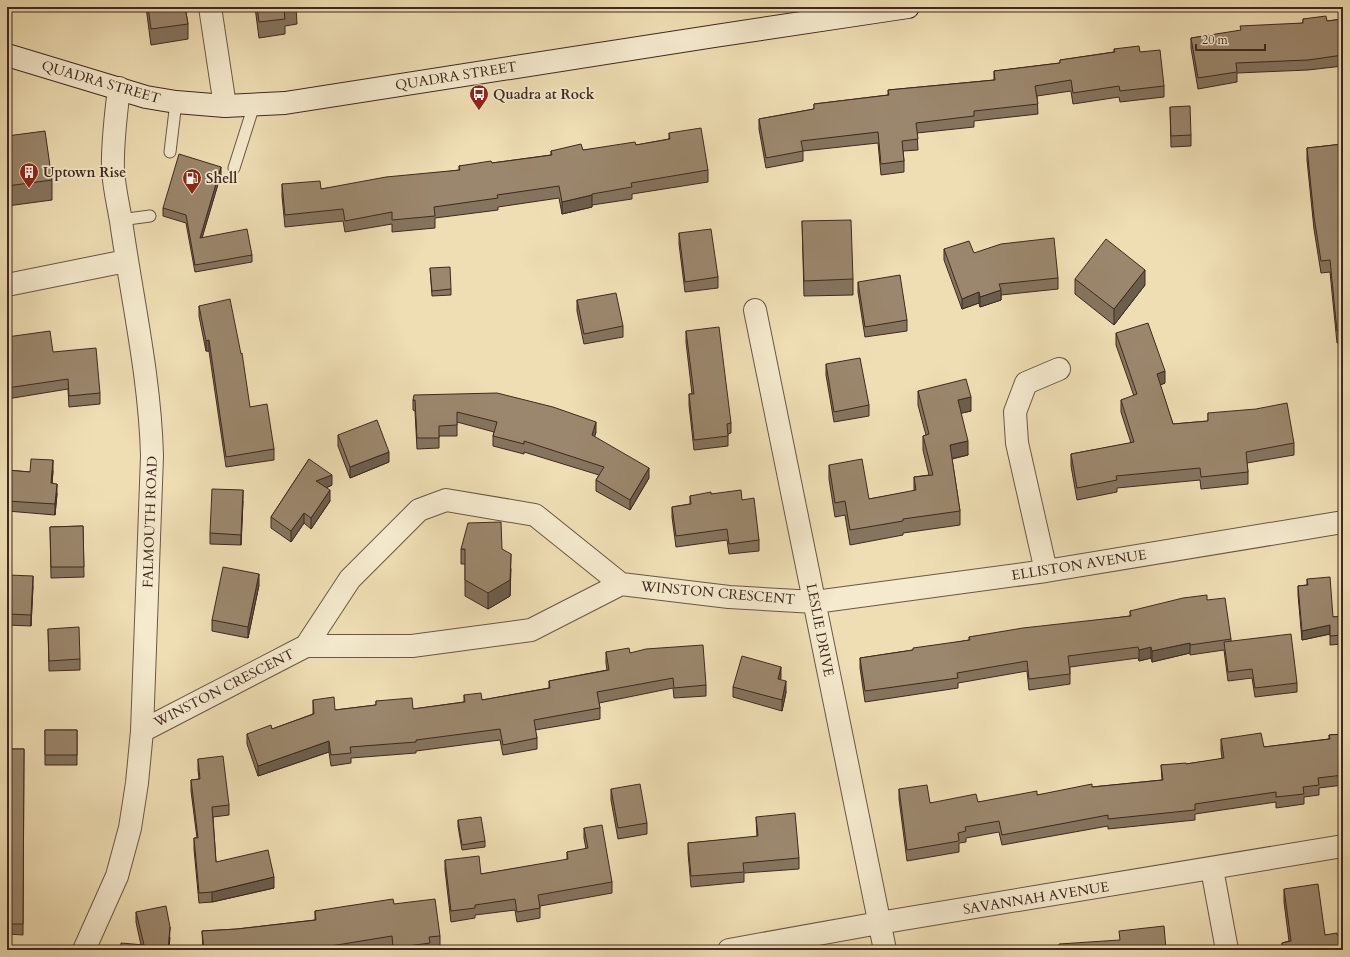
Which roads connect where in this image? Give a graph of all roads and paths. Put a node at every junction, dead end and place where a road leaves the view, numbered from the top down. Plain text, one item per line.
1 (210, 7) edge
2 (908, 7) edge
3 (7, 55) edge
4 (119, 88) junction
5 (176, 102) junction
6 (254, 105) junction
7 (225, 106) junction
8 (170, 152) dead end
9 (234, 168) dead end
10 (150, 216) dead end
11 (120, 220) junction
12 (126, 261) junction
13 (7, 285) edge
14 (755, 310) dead end
15 (1059, 369) dead end
16 (1343, 522) edge
17 (1046, 571) junction
18 (621, 584) junction
19 (815, 602) junction
20 (306, 646) junction
21 (142, 731) junction
22 (1343, 846) edge
23 (1212, 869) junction
24 (879, 923) junction
25 (84, 950) edge
26 (729, 950) edge
27 (885, 950) edge
28 (1227, 950) edge

1 - 7 street
2 - 6 street, QUADRA STREET
3 - 4 street, QUADRA STREET
4 - 5 street, QUADRA STREET
4 - 11 street, FALMOUTH ROAD
5 - 7 street, QUADRA STREET
5 - 8 lane
6 - 7 street, QUADRA STREET
6 - 9 lane
10 - 11 lane
11 - 12 street, FALMOUTH ROAD
12 - 13 street
12 - 21 street, FALMOUTH ROAD
14 - 19 street, LESLIE DRIVE
15 - 17 street
16 - 17 street, ELLISTON AVENUE
17 - 19 street, ELLISTON AVENUE
18 - 19 street, WINSTON CRESCENT
18 - 20 street, WINSTON CRESCENT
18 - 20 street, WINSTON CRESCENT
19 - 24 street, LESLIE DRIVE
20 - 21 street, WINSTON CRESCENT
21 - 25 street, FALMOUTH ROAD
22 - 23 street, SAVANNAH AVENUE
23 - 24 street, SAVANNAH AVENUE
23 - 28 street
24 - 26 street, SAVANNAH AVENUE
24 - 27 street, LESLIE DRIVE

